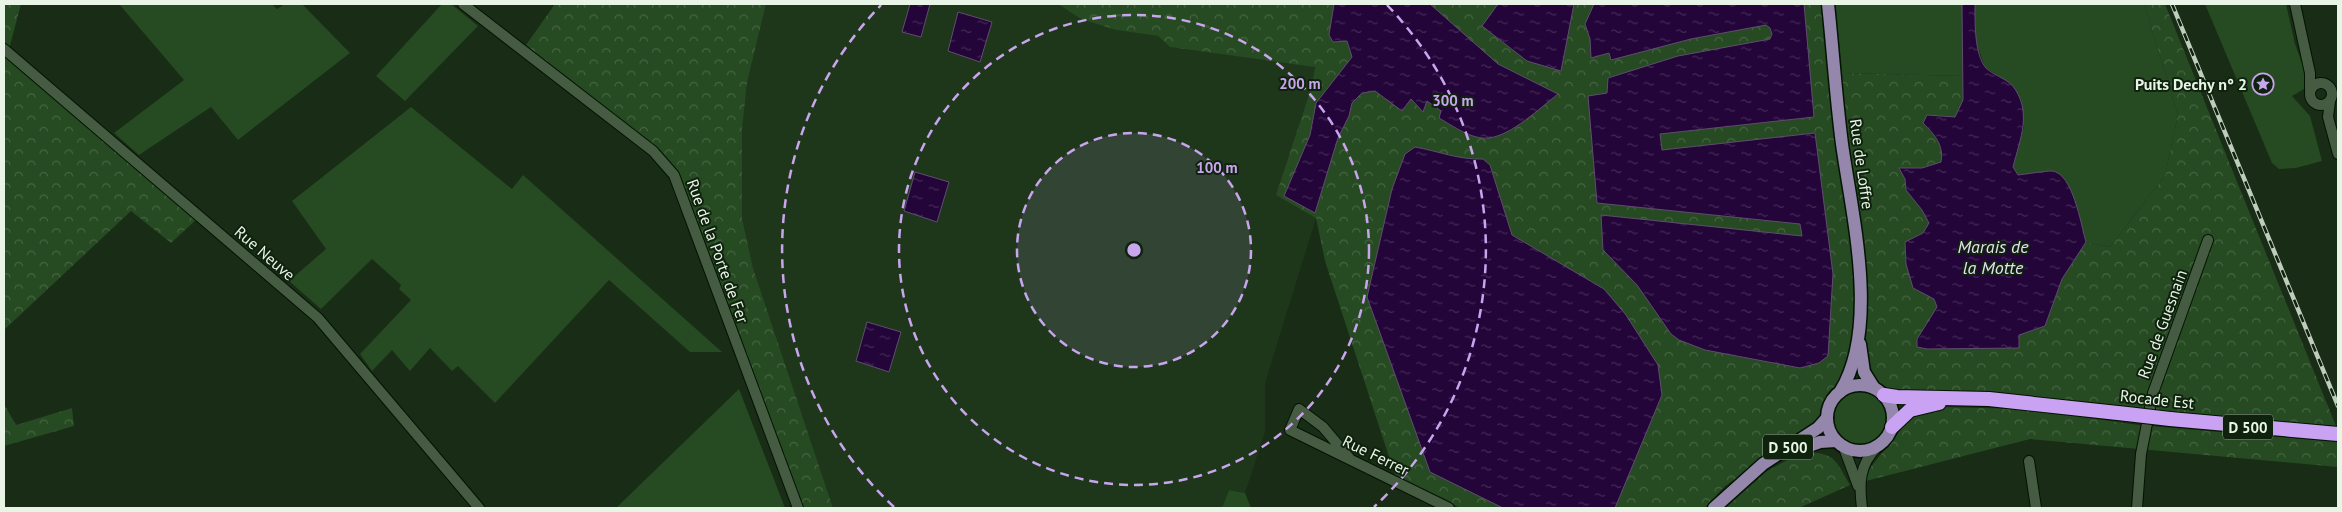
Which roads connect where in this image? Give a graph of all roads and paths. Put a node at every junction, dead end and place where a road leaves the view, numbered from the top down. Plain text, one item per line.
1 (463, 4) edge
2 (1828, 4) edge
3 (2295, 4) edge
4 (4, 49) edge
5 (2309, 63) junction
6 (2331, 86) edge
7 (2310, 90) junction
8 (2333, 98) edge
9 (2319, 105) junction
10 (2329, 122) junction
11 (2338, 154) edge
12 (2208, 240) dead end
13 (1859, 329) junction
14 (1840, 392) junction
15 (1879, 392) junction
16 (1972, 398) junction
17 (1826, 418) junction
18 (1892, 427) junction
19 (2332, 434) edge
20 (1840, 444) junction
21 (1877, 447) junction
22 (1350, 459) junction
23 (2029, 461) dead end
24 (1749, 477) junction
25 (1859, 489) junction
26 (479, 508) edge
27 (798, 508) edge
28 (1449, 508) edge
29 (1714, 508) edge
30 (1862, 508) edge
31 (2036, 508) edge
32 (2137, 508) edge

1 - 27 street, Rue de la Porte de Fer
2 - 13 main road, Rue de Loffre
3 - 5 street
4 - 26 street, Rue Neuve
5 - 6 street
5 - 7 street
6 - 7 street
6 - 8 street
7 - 9 street
8 - 9 street
8 - 10 street
9 - 10 street
10 - 11 street
12 - 32 street, Rue de Guesnain
13 - 14 main road, Rue de Loffre
13 - 15 main road, Rue de Loffre
14 - 15 main road
14 - 17 main road
15 - 16 highway, D 500
15 - 18 main road
16 - 18 highway, D 500
16 - 19 highway, Rocade Est / D 500, bridge
17 - 20 main road
17 - 24 main road, D 500
18 - 21 main road
20 - 21 main road
20 - 24 main road, D 500
20 - 25 street
21 - 25 street
22 - 22 street, Rue Ferrer
22 - 28 street, Rue Ferrer
23 - 31 street
24 - 29 main road, D 500
25 - 30 street

